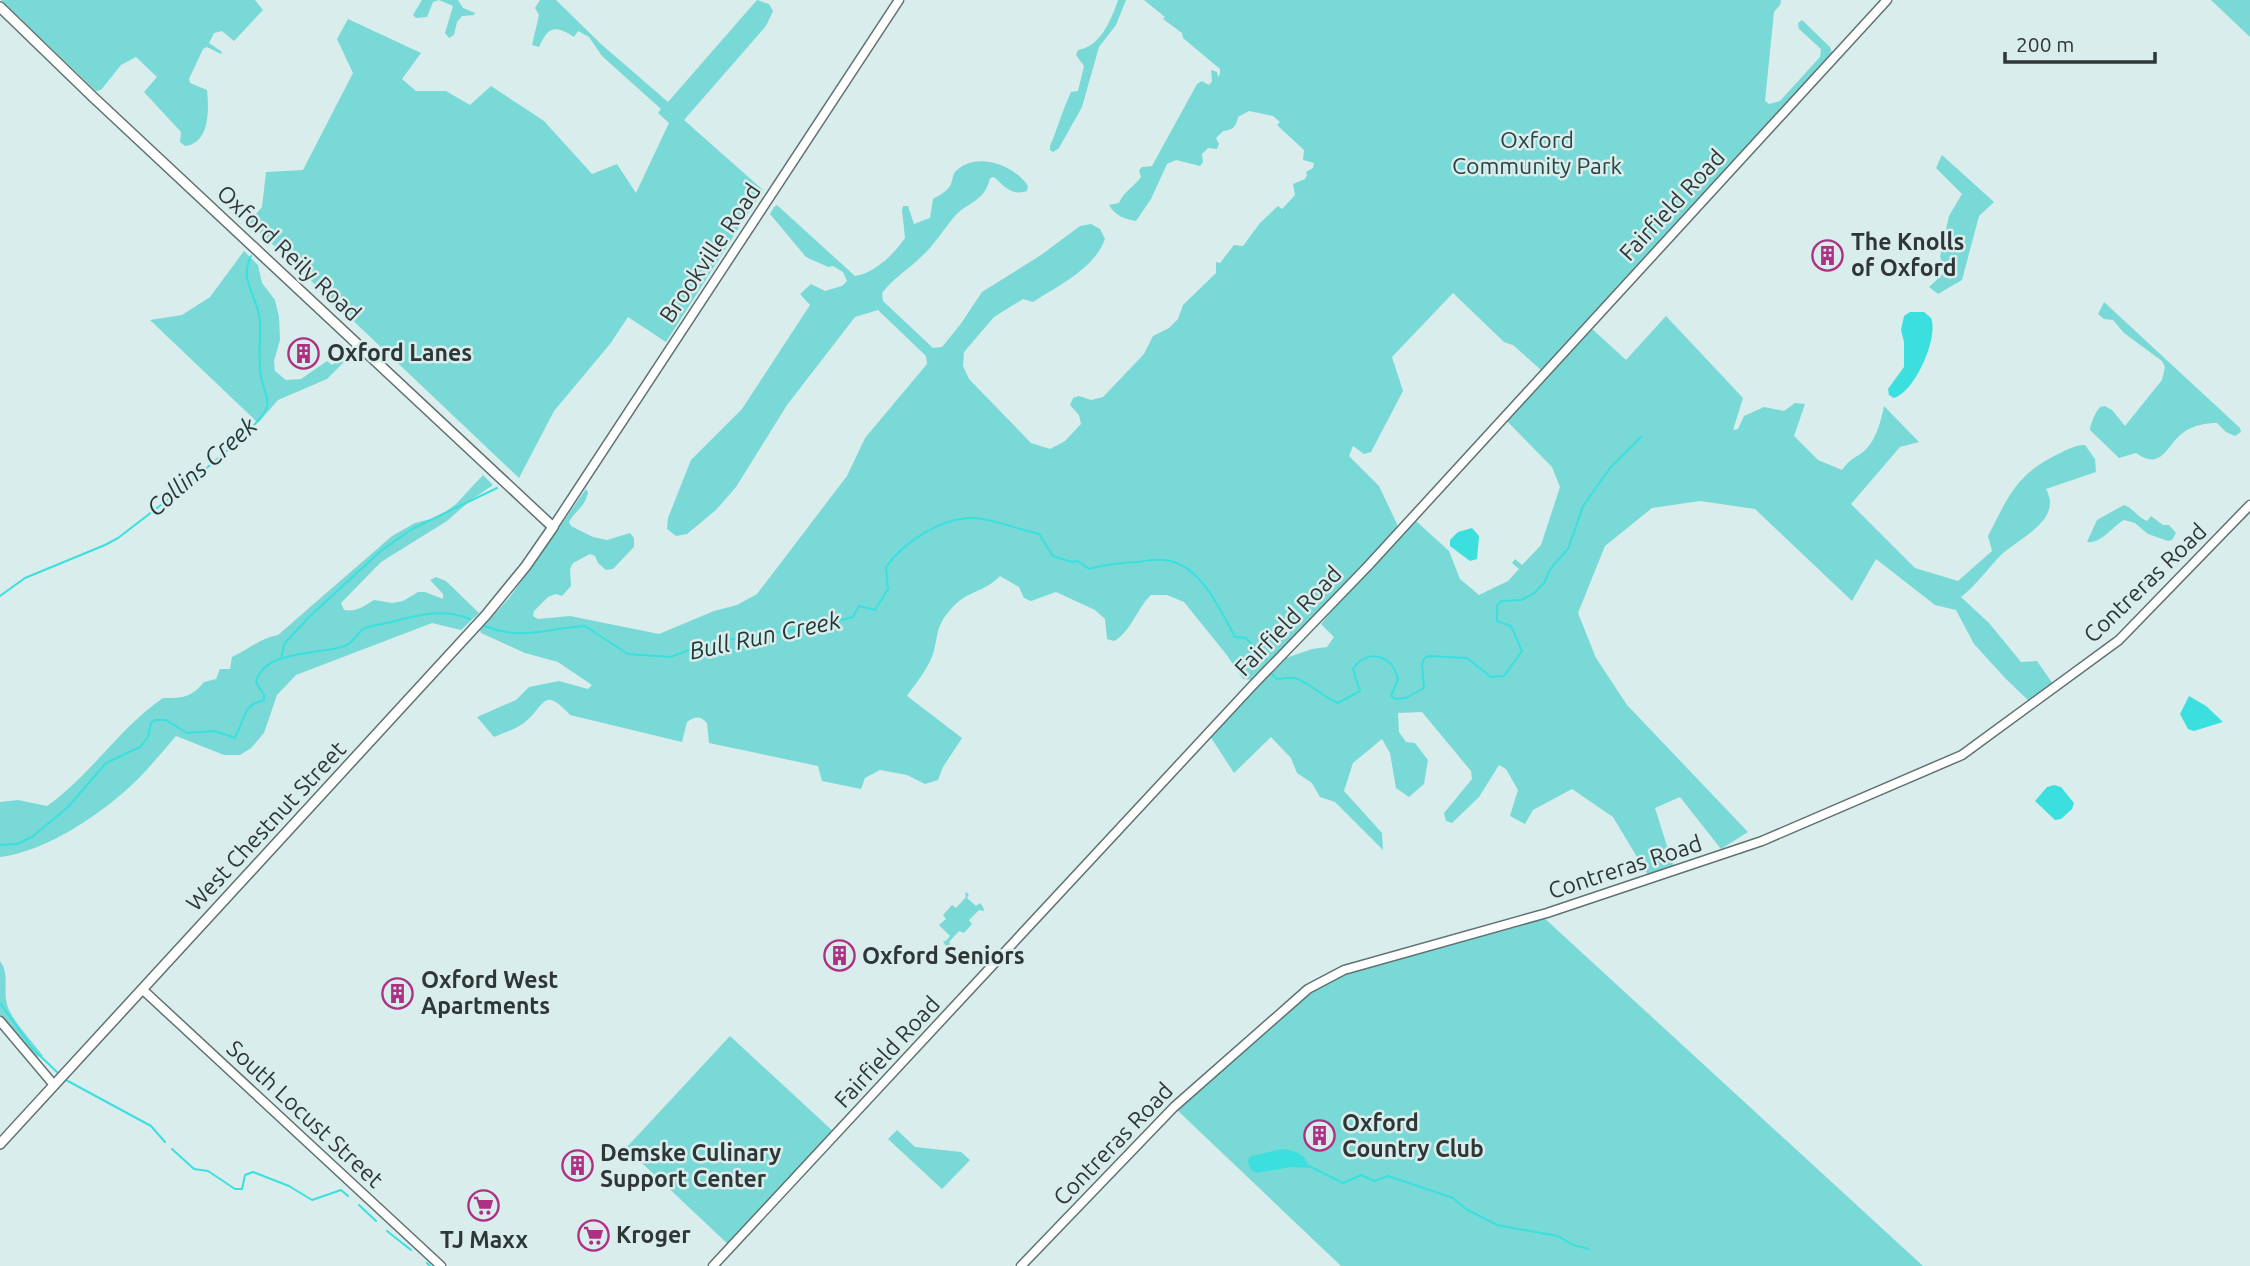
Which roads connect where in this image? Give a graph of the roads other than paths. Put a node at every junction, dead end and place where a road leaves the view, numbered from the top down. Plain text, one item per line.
1 (899, 0) edge
2 (1887, 0) edge
3 (0, 8) edge
4 (2250, 505) edge
5 (552, 527) junction
6 (142, 989) junction
7 (0, 1021) edge
8 (59, 1080) junction
9 (0, 1144) edge
10 (441, 1266) edge
11 (713, 1266) edge
12 (1021, 1266) edge

1 - 5 street, Brookville Road
2 - 11 street, Fairfield Road
3 - 5 main road, Oxford Reily Road
4 - 12 street, Contreras Road
5 - 6 main road, West Chestnut Street
6 - 8 main road, West Chestnut Street
6 - 10 street, South Locust Street
7 - 8 street
8 - 9 main road, West Chestnut Street

